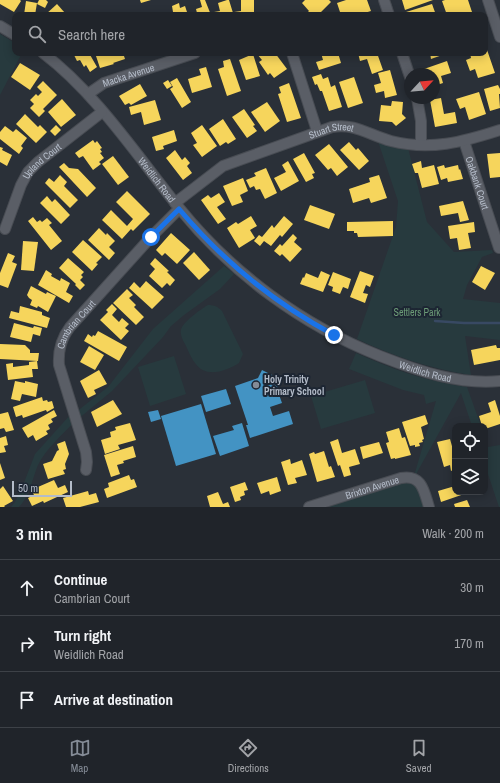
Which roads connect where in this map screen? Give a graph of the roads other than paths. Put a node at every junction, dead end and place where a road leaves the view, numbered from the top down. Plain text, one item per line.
1 (384, 0) edge
2 (488, 0) edge
3 (388, 12) edge
4 (0, 26) edge
5 (12, 33) edge
6 (500, 37) edge
7 (46, 56) edge
8 (186, 56) edge
9 (293, 56) edge
10 (403, 56) edge
11 (407, 68) edge
12 (88, 94) junction
13 (418, 104) edge
14 (102, 112) junction
15 (500, 130) edge
16 (317, 131) junction
17 (464, 141) junction
18 (421, 146) junction
19 (177, 206) junction
20 (5, 229) dead end
21 (497, 248) edge
22 (500, 381) edge
23 (86, 470) dead end
24 (309, 507) edge
25 (429, 507) edge

1 - 3 street
2 - 6 street
4 - 5 street
7 - 12 street, Weidlich Road
8 - 12 street, Macka Avenue
9 - 16 street
10 - 11 street
12 - 14 street, Weidlich Road
13 - 18 street
14 - 19 street, Weidlich Road
14 - 20 street, Upland Court
15 - 17 street, Stuart Street
16 - 18 street, Stuart Street
16 - 19 street, Stuart Street
17 - 18 street, Stuart Street
17 - 21 street, Oakbank Court
19 - 22 street, Weidlich Road
19 - 23 street, Cambrian Court
24 - 25 street, Brixton Avenue

